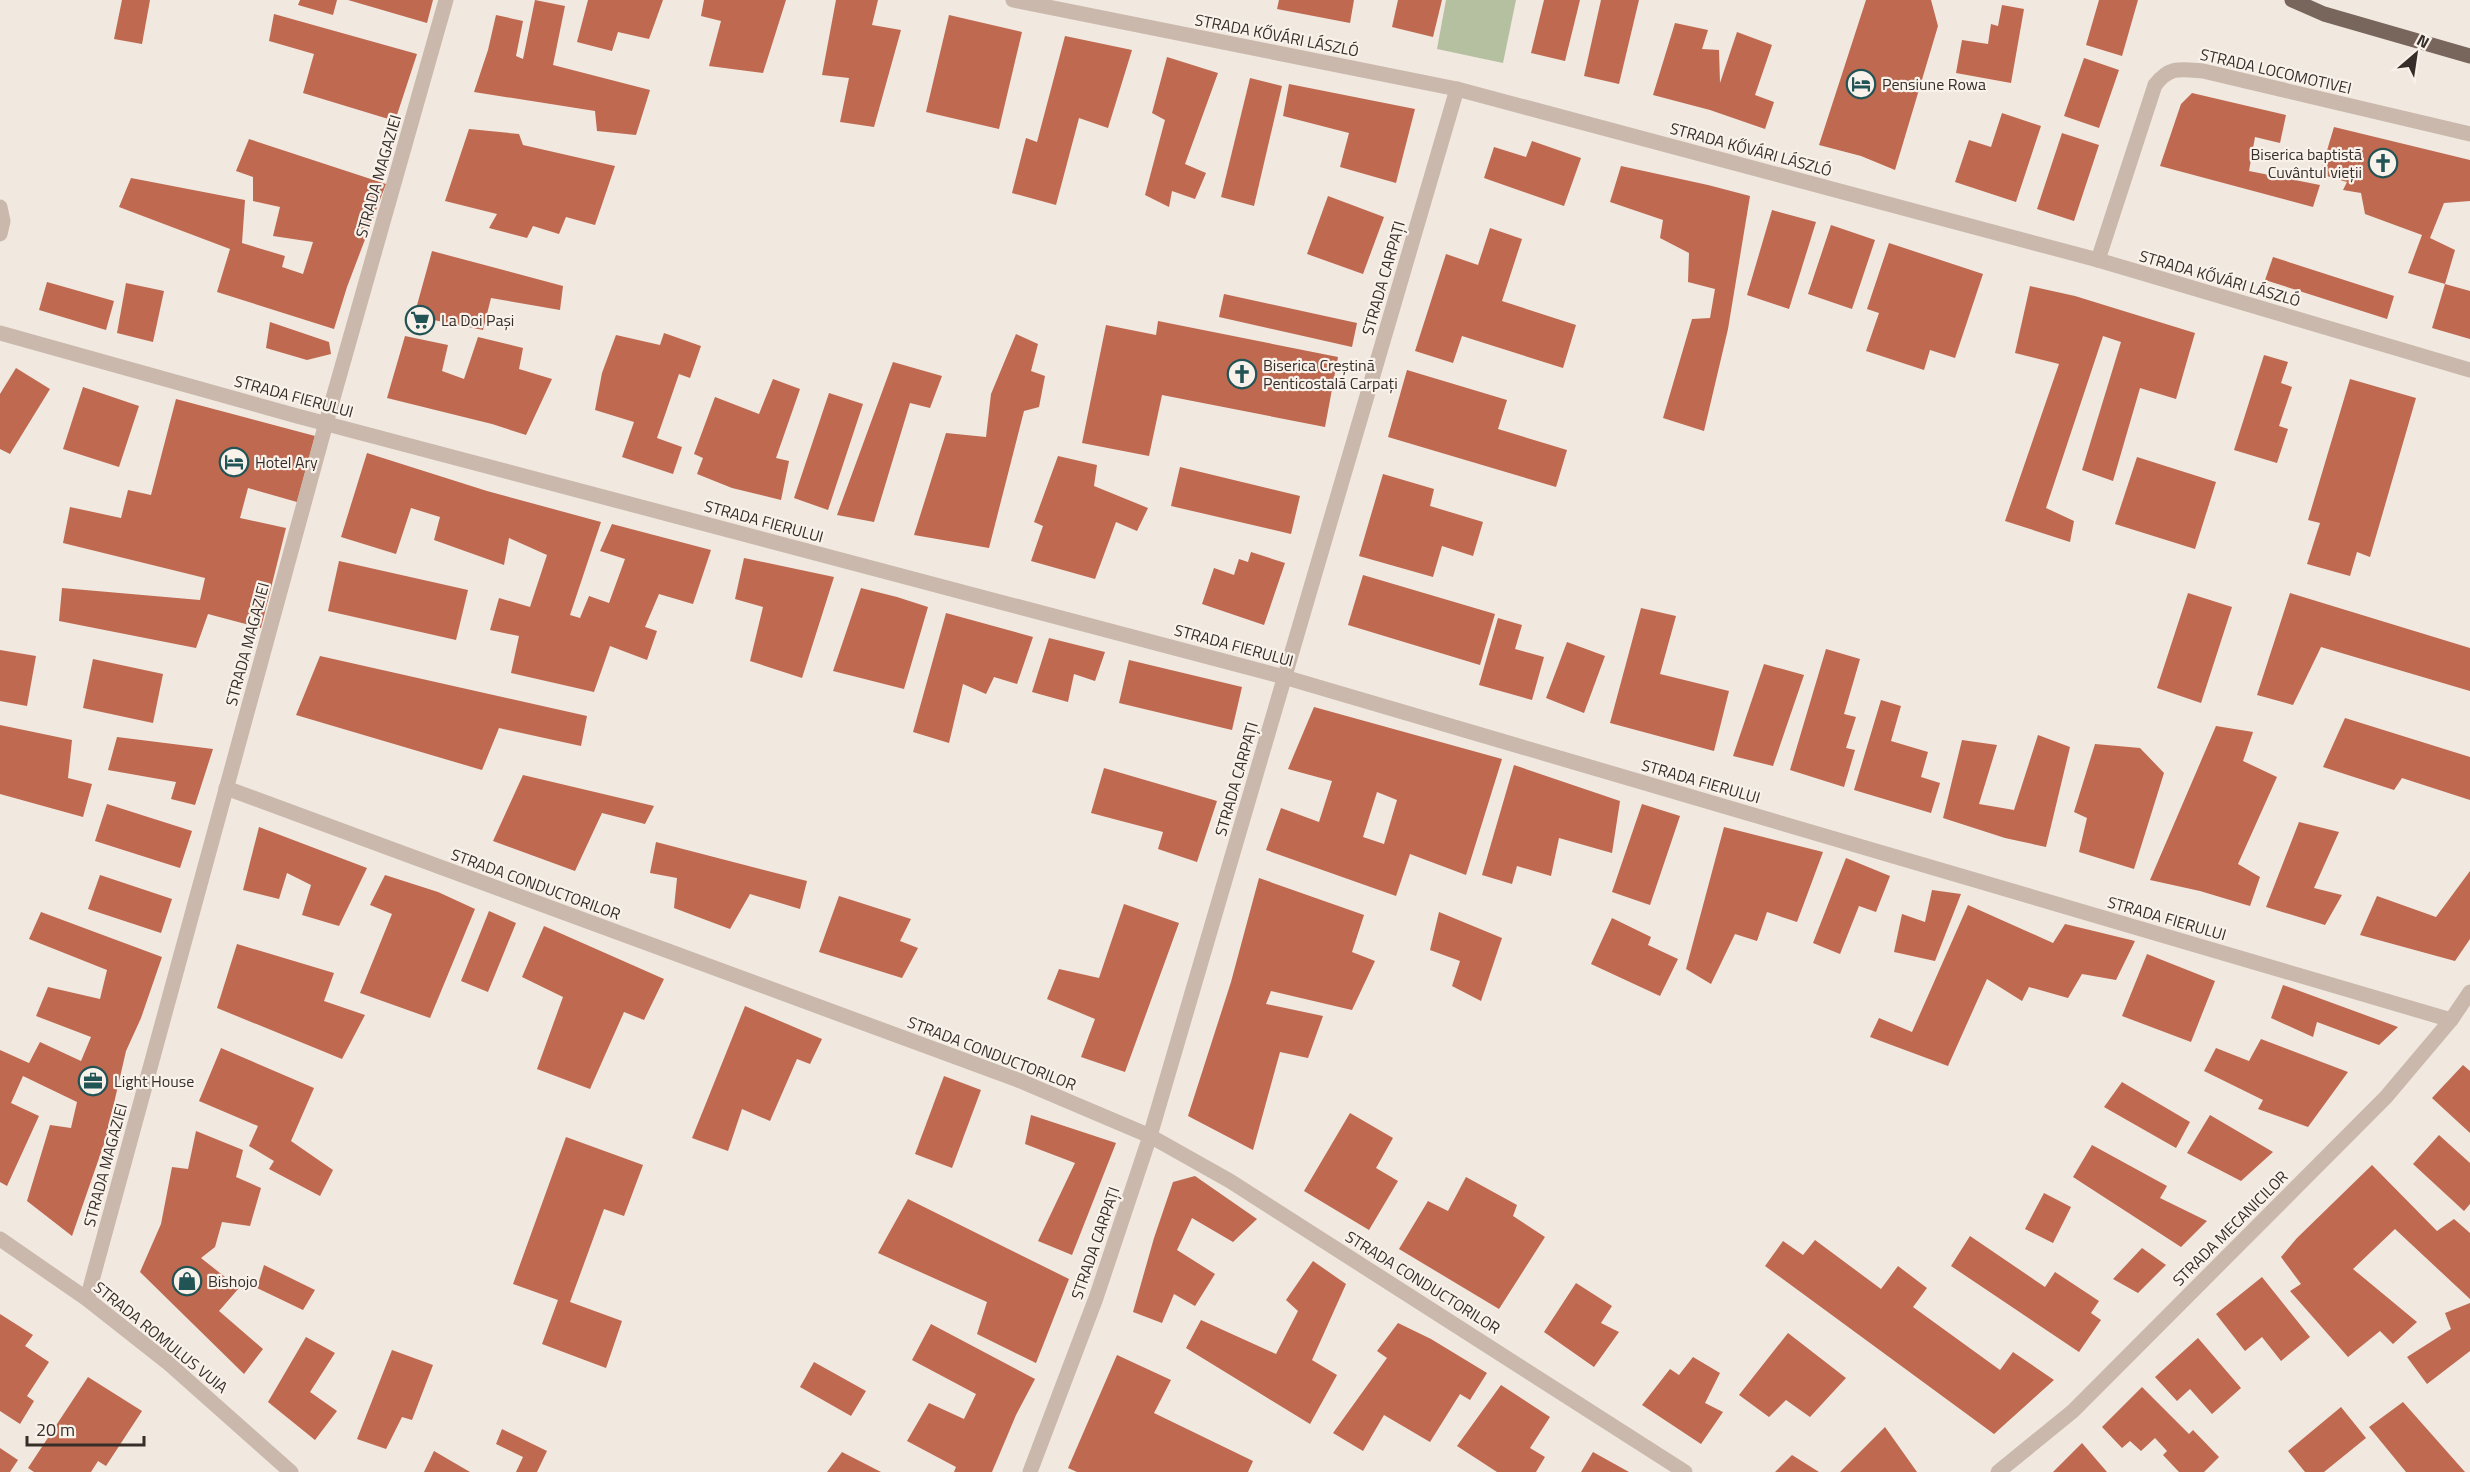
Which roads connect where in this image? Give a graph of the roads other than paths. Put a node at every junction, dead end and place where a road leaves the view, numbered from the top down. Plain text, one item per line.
1 (446, 0) edge
2 (1013, 0) edge
3 (2292, 0) edge
4 (2470, 56) edge
5 (1457, 89) junction
6 (2470, 134) edge
7 (0, 207) edge
8 (0, 234) edge
9 (2098, 261) junction
10 (0, 333) edge
11 (2470, 370) edge
12 (326, 423) junction
13 (1284, 677) junction
14 (226, 788) junction
15 (2470, 992) edge
16 (2451, 1020) junction
17 (1150, 1136) junction
18 (0, 1239) edge
19 (87, 1299) junction
20 (291, 1472) edge
21 (1030, 1472) edge
22 (1686, 1472) edge
23 (1998, 1472) edge

1 - 12 street, STRADA MAGAZIEI
2 - 5 street, STRADA KŐVÁRI LÁSZLÓ
3 - 4 main road
5 - 9 street, STRADA KŐVÁRI LÁSZLÓ
5 - 13 street, STRADA CARPAȚI
6 - 9 street, STRADA LOCOMOTIVEI
7 - 8 street
9 - 11 street, STRADA KŐVÁRI LÁSZLÓ
10 - 12 street, STRADA FIERULUI
12 - 13 street, STRADA FIERULUI
12 - 14 street, STRADA MAGAZIEI
13 - 16 street, STRADA FIERULUI
13 - 17 street, STRADA CARPAȚI
14 - 17 street, STRADA CONDUCTORILOR
14 - 19 street, STRADA MAGAZIEI
15 - 16 street, STRADA MECANICILOR
16 - 23 street, STRADA MECANICILOR
17 - 21 street, STRADA CARPAȚI
17 - 22 street, STRADA CONDUCTORILOR
18 - 19 street, STRADA ROMULUS VUIA
19 - 20 street, STRADA ROMULUS VUIA

